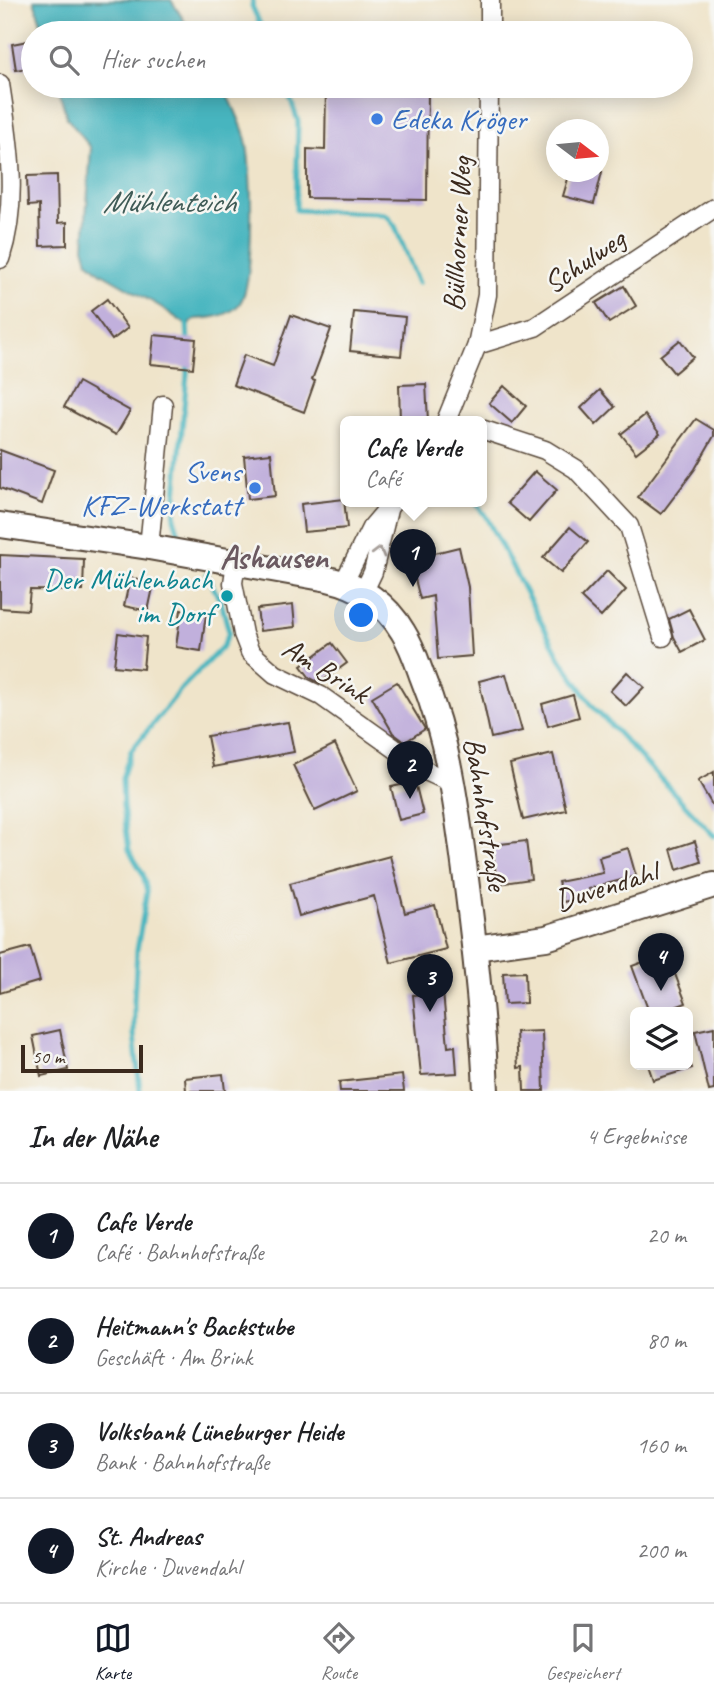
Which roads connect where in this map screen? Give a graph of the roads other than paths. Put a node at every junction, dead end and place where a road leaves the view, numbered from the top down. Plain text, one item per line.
1 (490, 0) edge
2 (490, 21) edge
3 (0, 84) edge
4 (489, 98) edge
5 (714, 208) edge
6 (0, 259) edge
7 (477, 345) junction
8 (163, 405) dead end
9 (452, 416) edge
10 (487, 431) edge
11 (389, 507) edge
12 (0, 525) edge
13 (149, 547) junction
14 (236, 562) junction
15 (354, 587) junction
16 (663, 637) dead end
17 (452, 783) junction
18 (714, 886) edge
19 (475, 948) junction
20 (486, 1091) edge

1 - 2 street
3 - 6 street
4 - 7 street, Büllhorner Weg
5 - 7 street, Schulweg
7 - 9 street, Büllhorner Weg
8 - 13 street
10 - 16 street
11 - 15 street
12 - 13 street
13 - 14 street
14 - 15 street
14 - 17 street, Am Brink
15 - 17 street, Bahnhofstraße
17 - 19 street, Bahnhofstraße
18 - 19 street, Duvendahl
19 - 20 street, Bahnhofstraße

